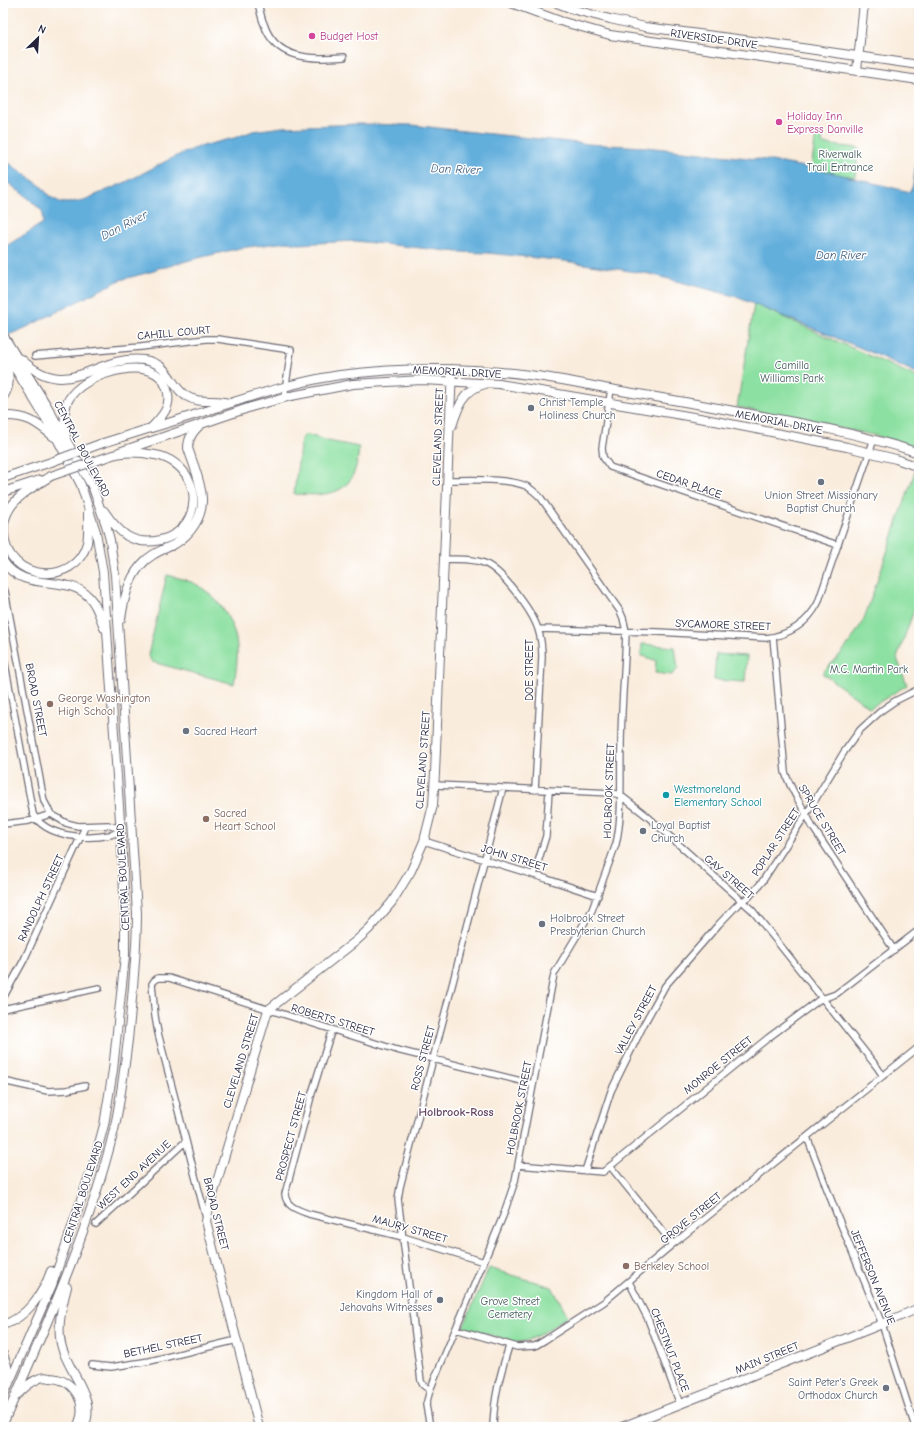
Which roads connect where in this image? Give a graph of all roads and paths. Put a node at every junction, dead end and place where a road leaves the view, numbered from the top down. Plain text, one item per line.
1 (258, 3) edge
2 (511, 3) edge
3 (557, 3) edge
4 (864, 3) edge
5 (858, 56) junction
6 (344, 57) dead end
7 (919, 65) edge
8 (857, 70) junction
9 (919, 80) edge
10 (3, 334) edge
11 (3, 349) edge
12 (15, 354) junction
13 (3, 355) edge
14 (35, 356) dead end
15 (452, 369) junction
16 (452, 381) junction
17 (490, 383) junction
18 (286, 386) junction
19 (611, 389) junction
20 (3, 397) edge
21 (284, 398) junction
22 (228, 402) junction
23 (609, 402) junction
24 (3, 416) edge
25 (201, 424) junction
26 (151, 428) junction
27 (449, 434) junction
28 (874, 439) junction
29 (62, 440) junction
30 (870, 452) junction
31 (919, 453) edge
32 (110, 455) junction
33 (919, 467) edge
34 (50, 476) junction
35 (3, 478) edge
36 (447, 480) junction
37 (3, 492) edge
38 (88, 504) junction
39 (99, 504) junction
40 (838, 545) junction
41 (444, 560) junction
42 (3, 561) edge
43 (3, 589) edge
44 (538, 628) junction
45 (118, 631) junction
46 (626, 631) junction
47 (772, 637) junction
48 (108, 639) junction
49 (3, 653) edge
50 (919, 690) edge
51 (435, 785) junction
52 (503, 788) junction
53 (535, 790) junction
54 (549, 791) junction
55 (620, 795) junction
56 (807, 813) junction
57 (50, 814) junction
58 (36, 819) junction
59 (3, 824) edge
60 (85, 827) junction
61 (121, 829) junction
62 (80, 837) junction
63 (424, 841) junction
64 (485, 860) junction
65 (534, 875) junction
66 (598, 896) junction
67 (742, 901) junction
68 (919, 930) edge
69 (894, 950) junction
70 (98, 988) dead end
71 (3, 998) edge
72 (822, 998) junction
73 (154, 1005) joint
74 (3, 1009) edge
75 (268, 1010) junction
76 (332, 1029) junction
77 (919, 1047) edge
78 (433, 1059) junction
79 (883, 1076) junction
80 (3, 1081) edge
81 (533, 1084) junction
82 (85, 1086) dead end
83 (807, 1137) junction
84 (186, 1141) junction
85 (518, 1166) junction
86 (610, 1166) junction
87 (585, 1171) junction
88 (75, 1218) junction
89 (330, 1219) joint
90 (206, 1221) junction
91 (96, 1224) dead end
92 (403, 1237) junction
93 (79, 1241) junction
94 (673, 1244) junction
95 (484, 1262) junction
96 (629, 1282) junction
97 (919, 1308) edge
98 (882, 1324) junction
99 (3, 1325) edge
100 (456, 1329) junction
101 (237, 1340) junction
102 (509, 1346) junction
103 (3, 1354) edge
104 (92, 1365) dead end
105 (430, 1390) junction
106 (5, 1393) edge
107 (14, 1399) junction
108 (680, 1404) junction
109 (644, 1418) junction
110 (3, 1424) edge
111 (77, 1427) edge
112 (84, 1427) edge
113 (259, 1427) edge
114 (430, 1427) edge
115 (493, 1427) edge
116 (622, 1427) edge
117 (646, 1427) edge
118 (915, 1427) edge

1 - 6 street
2 - 8 main road, RIVERSIDE DRIVE
3 - 5 main road, RIVERSIDE DRIVE
4 - 5 main road
5 - 7 main road, RIVERSIDE DRIVE
5 - 8 main road
8 - 9 main road, RIVERSIDE DRIVE
10 - 12 main road, CENTRAL BOULEVARD
11 - 29 main road, CENTRAL BOULEVARD
12 - 22 main road
12 - 29 main road, CENTRAL BOULEVARD
13 - 20 main road
14 - 18 street, CAHILL COURT
15 - 16 main road, CLEVELAND STREET
15 - 18 main road, MEMORIAL DRIVE
15 - 19 main road, MEMORIAL DRIVE
16 - 17 main road, MEMORIAL DRIVE
16 - 21 main road, MEMORIAL DRIVE
16 - 27 main road, CLEVELAND STREET
17 - 23 main road, MEMORIAL DRIVE
17 - 27 main road
18 - 21 street, CAHILL COURT
18 - 22 main road, MEMORIAL DRIVE
19 - 23 street, CEDAR PLACE
19 - 28 main road, MEMORIAL DRIVE
21 - 25 main road, MEMORIAL DRIVE
22 - 26 main road, MEMORIAL DRIVE
23 - 30 main road, MEMORIAL DRIVE
23 - 40 street, CEDAR PLACE
24 - 29 main road
25 - 32 main road, MEMORIAL DRIVE
25 - 45 main road
26 - 29 main road
26 - 35 main road, MEMORIAL DRIVE, bridge
27 - 36 main road, CLEVELAND STREET
28 - 30 street, SYCAMORE STREET
28 - 31 main road, MEMORIAL DRIVE
29 - 38 main road, CENTRAL BOULEVARD
29 - 39 main road, CENTRAL BOULEVARD
30 - 33 main road, MEMORIAL DRIVE
30 - 40 street, SYCAMORE STREET
32 - 34 main road, MEMORIAL DRIVE, bridge
32 - 39 main road
34 - 37 main road, MEMORIAL DRIVE
34 - 38 main road
36 - 41 main road, CLEVELAND STREET
36 - 46 street, HOLBROOK STREET
38 - 48 main road, CENTRAL BOULEVARD
39 - 45 main road, CENTRAL BOULEVARD
40 - 47 street, SYCAMORE STREET
41 - 44 street, DOE STREET
41 - 51 main road, CLEVELAND STREET
42 - 48 main road
43 - 57 street, BROAD STREET
44 - 46 street, SYCAMORE STREET
44 - 53 street, DOE STREET
45 - 93 main road, CENTRAL BOULEVARD
46 - 47 street, SYCAMORE STREET
46 - 55 street, HOLBROOK STREET
47 - 56 street, SPRUCE STREET
48 - 61 main road, CENTRAL BOULEVARD
49 - 58 street
50 - 56 street, POPLAR STREET
51 - 52 street
51 - 63 main road, CLEVELAND STREET
52 - 53 street
52 - 64 street, ROSS STREET
53 - 54 street
54 - 55 street
54 - 65 street
55 - 66 street, HOLBROOK STREET
55 - 67 street, GAY STREET
56 - 67 street, POPLAR STREET
56 - 69 street, SPRUCE STREET
57 - 58 street
57 - 60 street
58 - 59 street
58 - 62 street
60 - 61 street
60 - 62 street, RANDOLPH STREET
61 - 62 street
61 - 88 main road, CENTRAL BOULEVARD
62 - 71 street, RANDOLPH STREET
63 - 64 street, JOHN STREET
63 - 75 main road, CLEVELAND STREET
64 - 65 street, JOHN STREET
64 - 78 street, ROSS STREET
65 - 66 street, JOHN STREET
66 - 81 street, HOLBROOK STREET
67 - 72 street, GAY STREET
67 - 87 street, VALLEY STREET
68 - 69 street, MONROE STREET
69 - 72 street, MONROE STREET
70 - 74 street
72 - 79 street, GAY STREET
72 - 86 street, MONROE STREET
73 - 75 street, ROBERTS STREET
73 - 84 street, BROAD STREET
75 - 76 street, ROBERTS STREET
75 - 90 main road, CLEVELAND STREET
76 - 78 street, ROBERTS STREET
76 - 89 street, PROSPECT STREET
77 - 79 street, GROVE STREET
78 - 81 street, ROBERTS STREET
78 - 92 street, ROSS STREET
79 - 83 street, GROVE STREET
80 - 82 street
81 - 85 street, HOLBROOK STREET
83 - 94 street, GROVE STREET
83 - 98 street, JEFFERSON AVENUE
84 - 90 street, BROAD STREET
84 - 91 street, WEST END AVENUE
85 - 87 street, MONROE STREET
85 - 95 street, HOLBROOK STREET
86 - 87 street, MONROE STREET
86 - 94 street
88 - 99 main road
88 - 106 main road, CENTRAL BOULEVARD
89 - 92 street, MAURY STREET
90 - 101 main road, BROAD STREET
92 - 95 street, MAURY STREET
92 - 105 street, ROSS STREET
93 - 107 main road, CENTRAL BOULEVARD
93 - 112 main road
94 - 96 street, GROVE STREET
95 - 100 street, HOLBROOK STREET
96 - 102 street, GROVE STREET
96 - 108 street, CHESTNUT PLACE
97 - 98 main road, MAIN STREET
98 - 108 main road, MAIN STREET
98 - 118 street, JEFFERSON AVENUE
100 - 102 street, GROVE STREET
100 - 105 street, HOLBROOK STREET
101 - 104 street, BETHEL STREET
101 - 113 main road, BROAD STREET
102 - 115 street
103 - 106 main road
105 - 114 street
107 - 110 main road, CENTRAL BOULEVARD
107 - 111 main road
108 - 109 main road, MAIN STREET
109 - 116 main road, MAIN STREET
109 - 117 street

